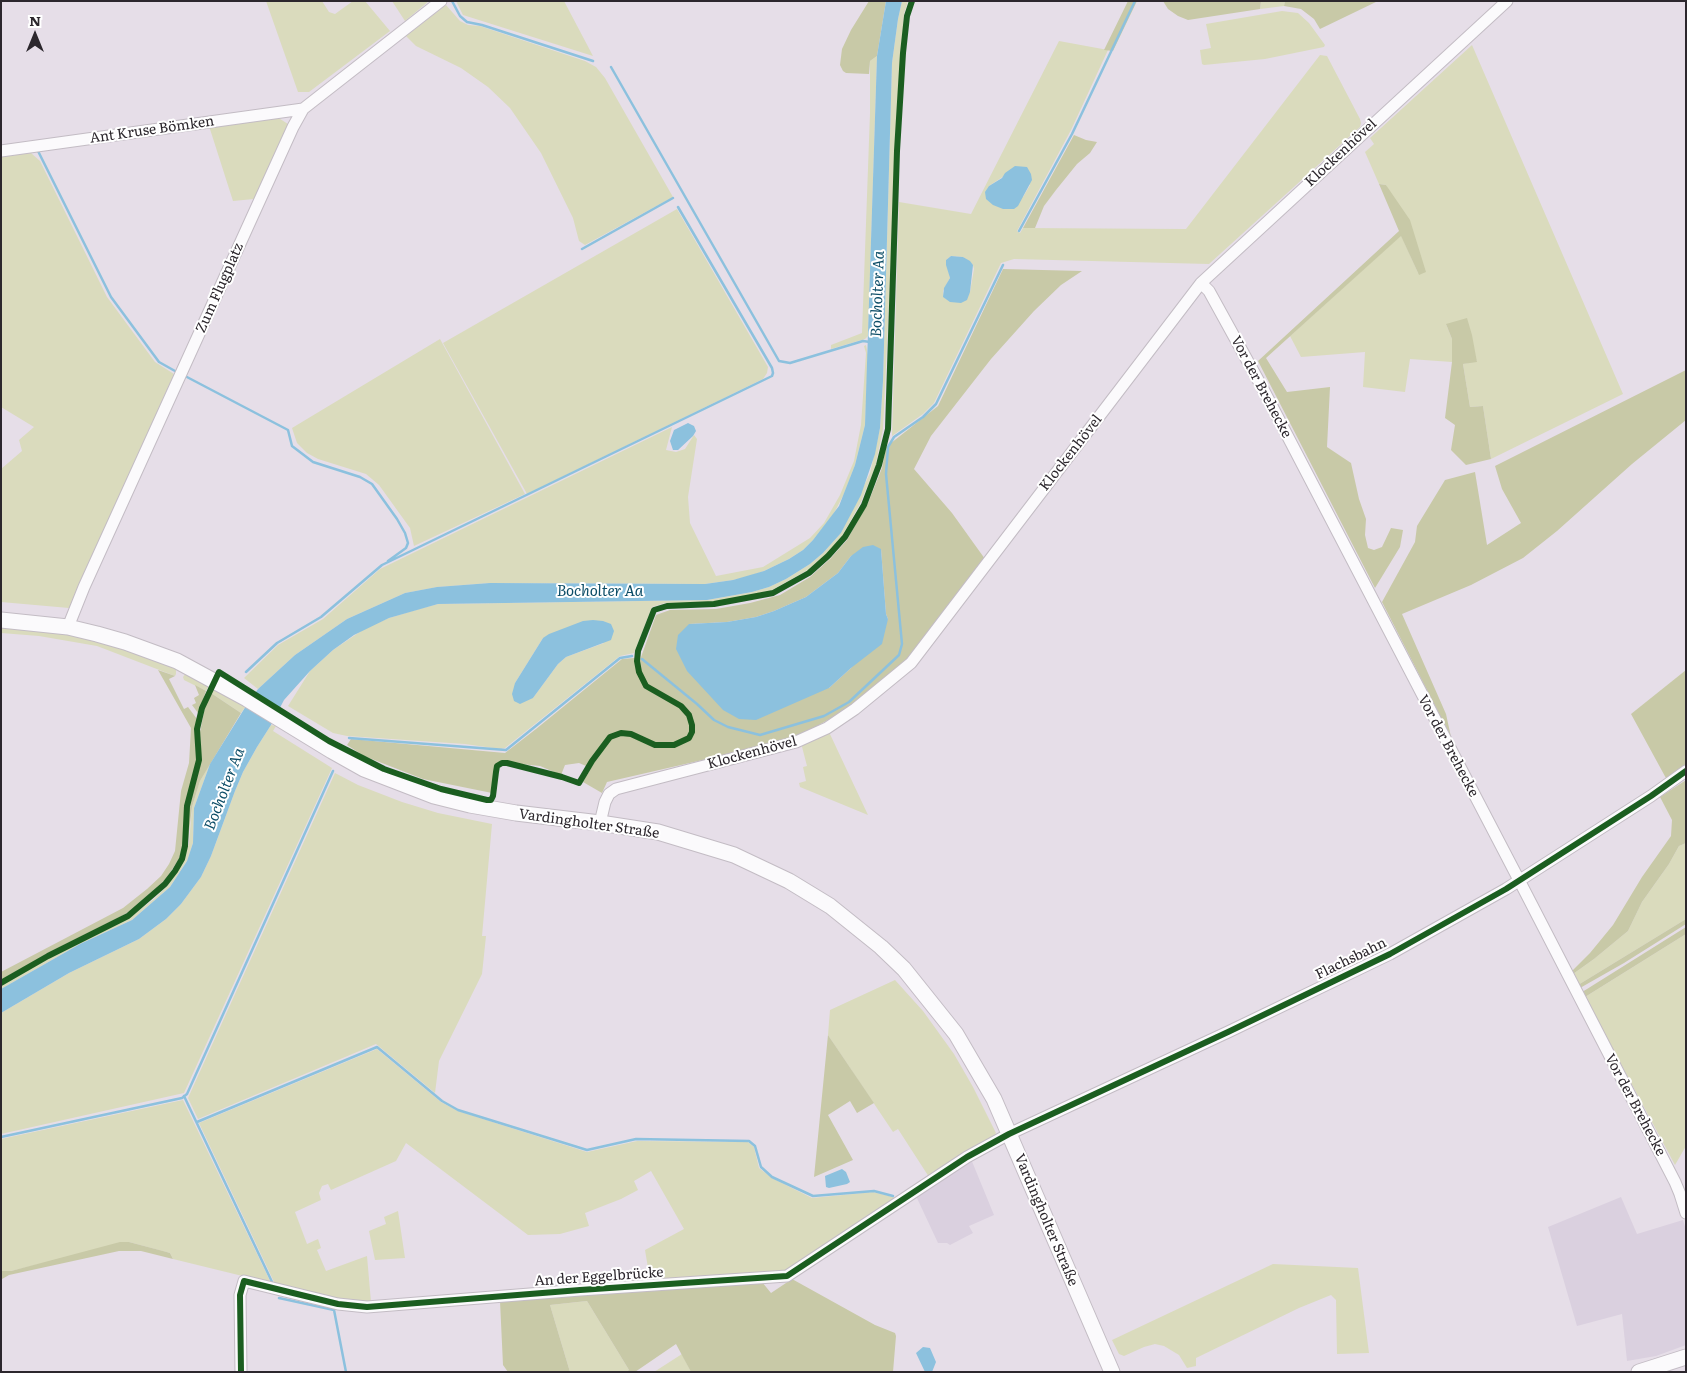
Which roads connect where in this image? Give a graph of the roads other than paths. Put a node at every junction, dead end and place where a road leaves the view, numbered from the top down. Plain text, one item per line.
1 (441, 1) edge
2 (1507, 1) edge
3 (303, 109) junction
4 (1, 151) edge
5 (1201, 283) junction
6 (1, 620) edge
7 (68, 627) junction
8 (1686, 771) edge
9 (600, 823) junction
10 (1519, 880) junction
11 (1009, 1134) junction
12 (1686, 1213) edge
13 (1686, 1357) edge
14 (241, 1372) edge
15 (1112, 1372) edge
16 (1639, 1372) edge

1 - 3 street, Zum Flugplatz
2 - 5 street, Klockenhövel
3 - 4 street, Ant Kruse Bömken
3 - 7 street, Zum Flugplatz
5 - 9 street, Klockenhövel
5 - 10 street, Vor der Brehecke
6 - 7 street, Vardingholter Straße
7 - 9 street, Vardingholter Straße
8 - 10 street, Flachsbahn
9 - 11 street, Vardingholter Straße
10 - 11 street, Flachsbahn
10 - 12 street, Vor der Brehecke
11 - 14 street, An der Eggelbrücke
11 - 15 street, Vardingholter Straße
13 - 16 street

